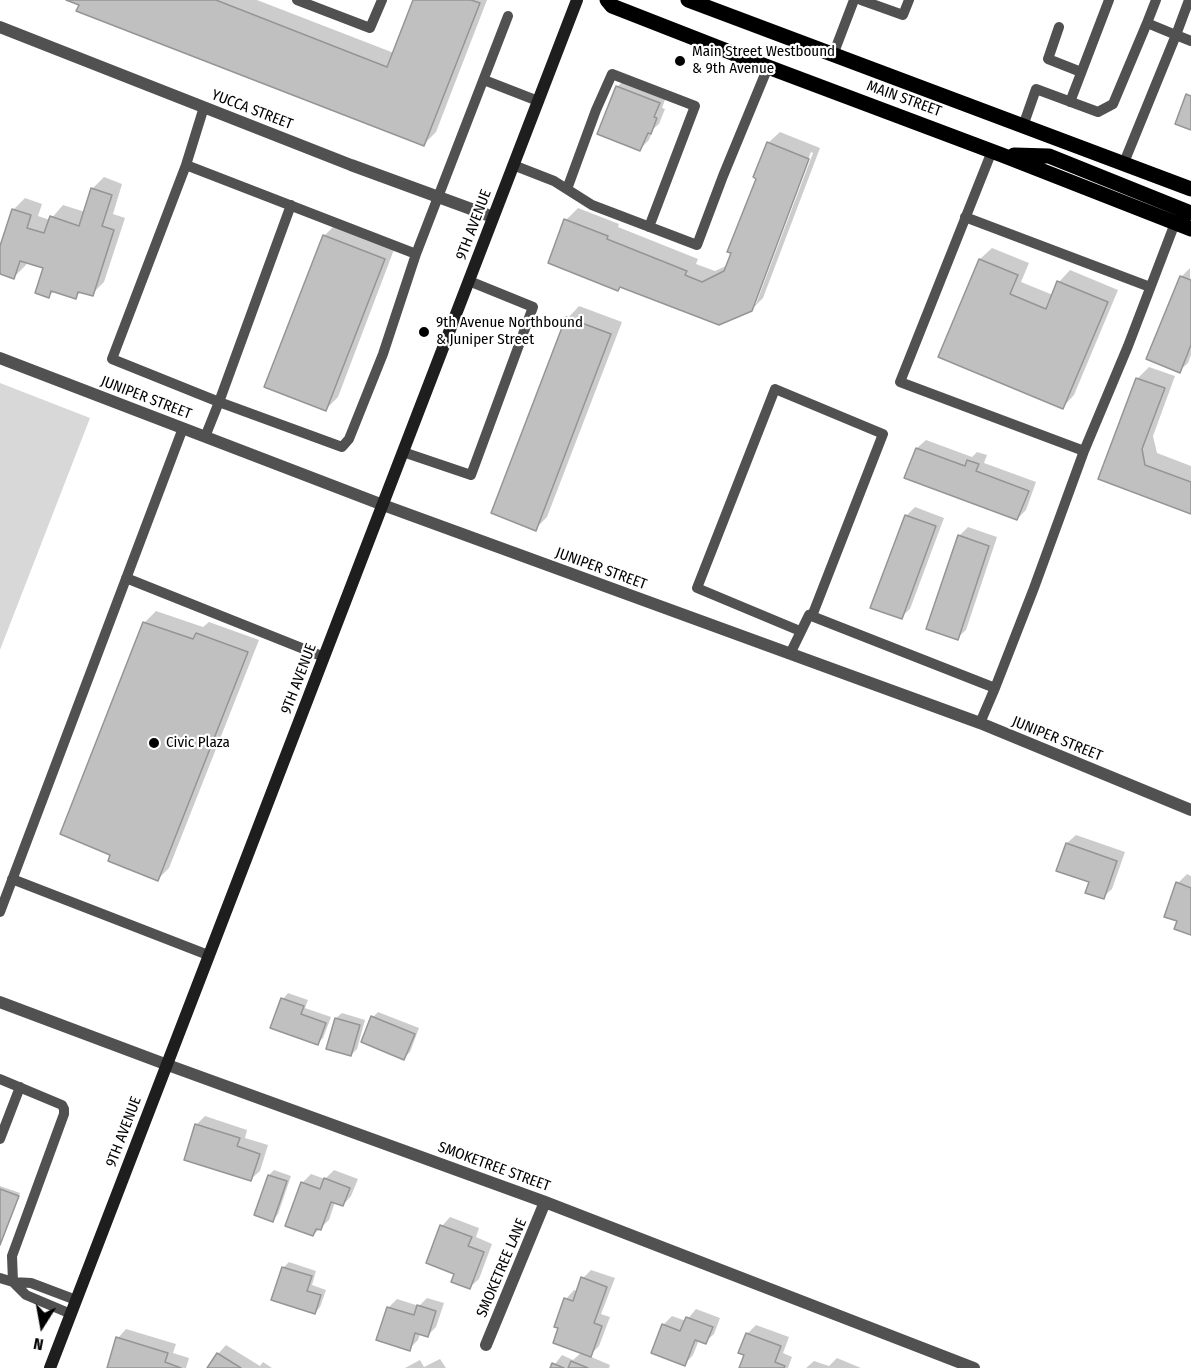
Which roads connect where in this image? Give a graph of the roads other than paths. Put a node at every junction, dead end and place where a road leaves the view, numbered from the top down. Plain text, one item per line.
1 (297, 0) edge
2 (382, 0) edge
3 (577, 0) edge
4 (607, 0) edge
5 (688, 0) edge
6 (854, 0) edge
7 (861, 0) edge
8 (909, 0) edge
9 (1109, 0) edge
10 (1156, 0) edge
11 (1189, 0) edge
12 (508, 16) dead end
13 (1147, 23) junction
14 (0, 27) edge
15 (1059, 27) dead end
16 (1176, 35) junction
17 (1191, 41) edge
18 (833, 55) junction
19 (768, 67) junction
20 (1081, 72) junction
21 (484, 80) junction
22 (538, 101) junction
23 (1070, 102) junction
24 (204, 107) junction
25 (1023, 126) junction
26 (997, 153) junction
27 (186, 165) junction
28 (513, 165) junction
29 (1123, 165) junction
30 (567, 189) junction
31 (1191, 189) edge
32 (438, 197) junction
33 (291, 205) junction
34 (1191, 213) edge
35 (965, 217) junction
36 (493, 218) junction
37 (1175, 223) junction
38 (649, 227) junction
39 (1191, 229) edge
40 (416, 254) junction
41 (469, 281) junction
42 (1150, 287) junction
43 (0, 358) edge
44 (219, 402) junction
45 (183, 428) junction
46 (205, 437) junction
47 (1084, 451) junction
48 (403, 452) junction
49 (383, 505) junction
50 (126, 578) junction
51 (812, 616) junction
52 (800, 632) junction
53 (790, 654) junction
54 (324, 657) junction
55 (995, 688) junction
56 (980, 723) junction
57 (1191, 810) edge
58 (12, 879) junction
59 (0, 912) edge
60 (208, 955) junction
61 (0, 1002) edge
62 (165, 1064) junction
63 (0, 1079) edge
64 (20, 1087) junction
65 (0, 1139) edge
66 (545, 1202) junction
67 (0, 1278) edge
68 (13, 1282) junction
69 (76, 1300) junction
70 (71, 1314) junction
71 (486, 1345) dead end
72 (50, 1368) edge
73 (974, 1368) edge

1 - 2 lane
3 - 22 street, 9TH AVENUE
4 - 19 main road, MAIN STREET
5 - 18 main road, MAIN STREET
6 - 18 lane
7 - 8 lane
9 - 20 lane
10 - 13 lane
11 - 16 lane
12 - 21 lane
13 - 16 lane
13 - 23 lane
14 - 24 street, YUCCA STREET
15 - 20 lane
16 - 17 lane
16 - 29 lane
18 - 25 main road, MAIN STREET
19 - 26 main road, MAIN STREET
19 - 38 lane
20 - 23 lane
21 - 22 lane
21 - 32 lane
22 - 28 street, 9TH AVENUE
23 - 25 lane
24 - 27 lane
24 - 32 street, YUCCA STREET
25 - 29 main road, MAIN STREET
26 - 34 main road
26 - 35 lane
26 - 37 main road, MAIN STREET
27 - 33 lane
27 - 44 lane
28 - 30 lane
28 - 36 street, 9TH AVENUE
29 - 31 main road, MAIN STREET
30 - 38 lane
30 - 38 lane
32 - 36 street, YUCCA STREET
32 - 40 lane
33 - 40 lane
33 - 44 lane
35 - 42 lane
35 - 47 lane
36 - 41 street, 9TH AVENUE
37 - 39 main road, MAIN STREET
37 - 42 lane
40 - 44 lane
41 - 48 street, 9TH AVENUE
41 - 48 lane
42 - 47 lane
43 - 45 street, JUNIPER STREET
44 - 46 lane
45 - 46 street, JUNIPER STREET
45 - 50 lane
46 - 49 street, JUNIPER STREET
47 - 55 lane
48 - 49 street, 9TH AVENUE
49 - 53 street, JUNIPER STREET
49 - 54 street, 9TH AVENUE
50 - 54 lane
50 - 58 lane
51 - 52 lane
51 - 52 lane
51 - 55 lane
52 - 53 lane
53 - 56 street, JUNIPER STREET
54 - 60 street, 9TH AVENUE
55 - 56 lane
56 - 57 street, JUNIPER STREET
58 - 59 lane
58 - 60 lane
60 - 62 street, 9TH AVENUE
61 - 62 street, SMOKETREE STREET
62 - 66 street, SMOKETREE STREET
62 - 69 street, 9TH AVENUE
63 - 64 lane
64 - 65 lane
64 - 68 lane
66 - 71 street, SMOKETREE LANE
66 - 73 street, SMOKETREE STREET
67 - 68 lane
68 - 69 lane
68 - 70 lane
69 - 70 street, 9TH AVENUE
70 - 72 street, 9TH AVENUE

